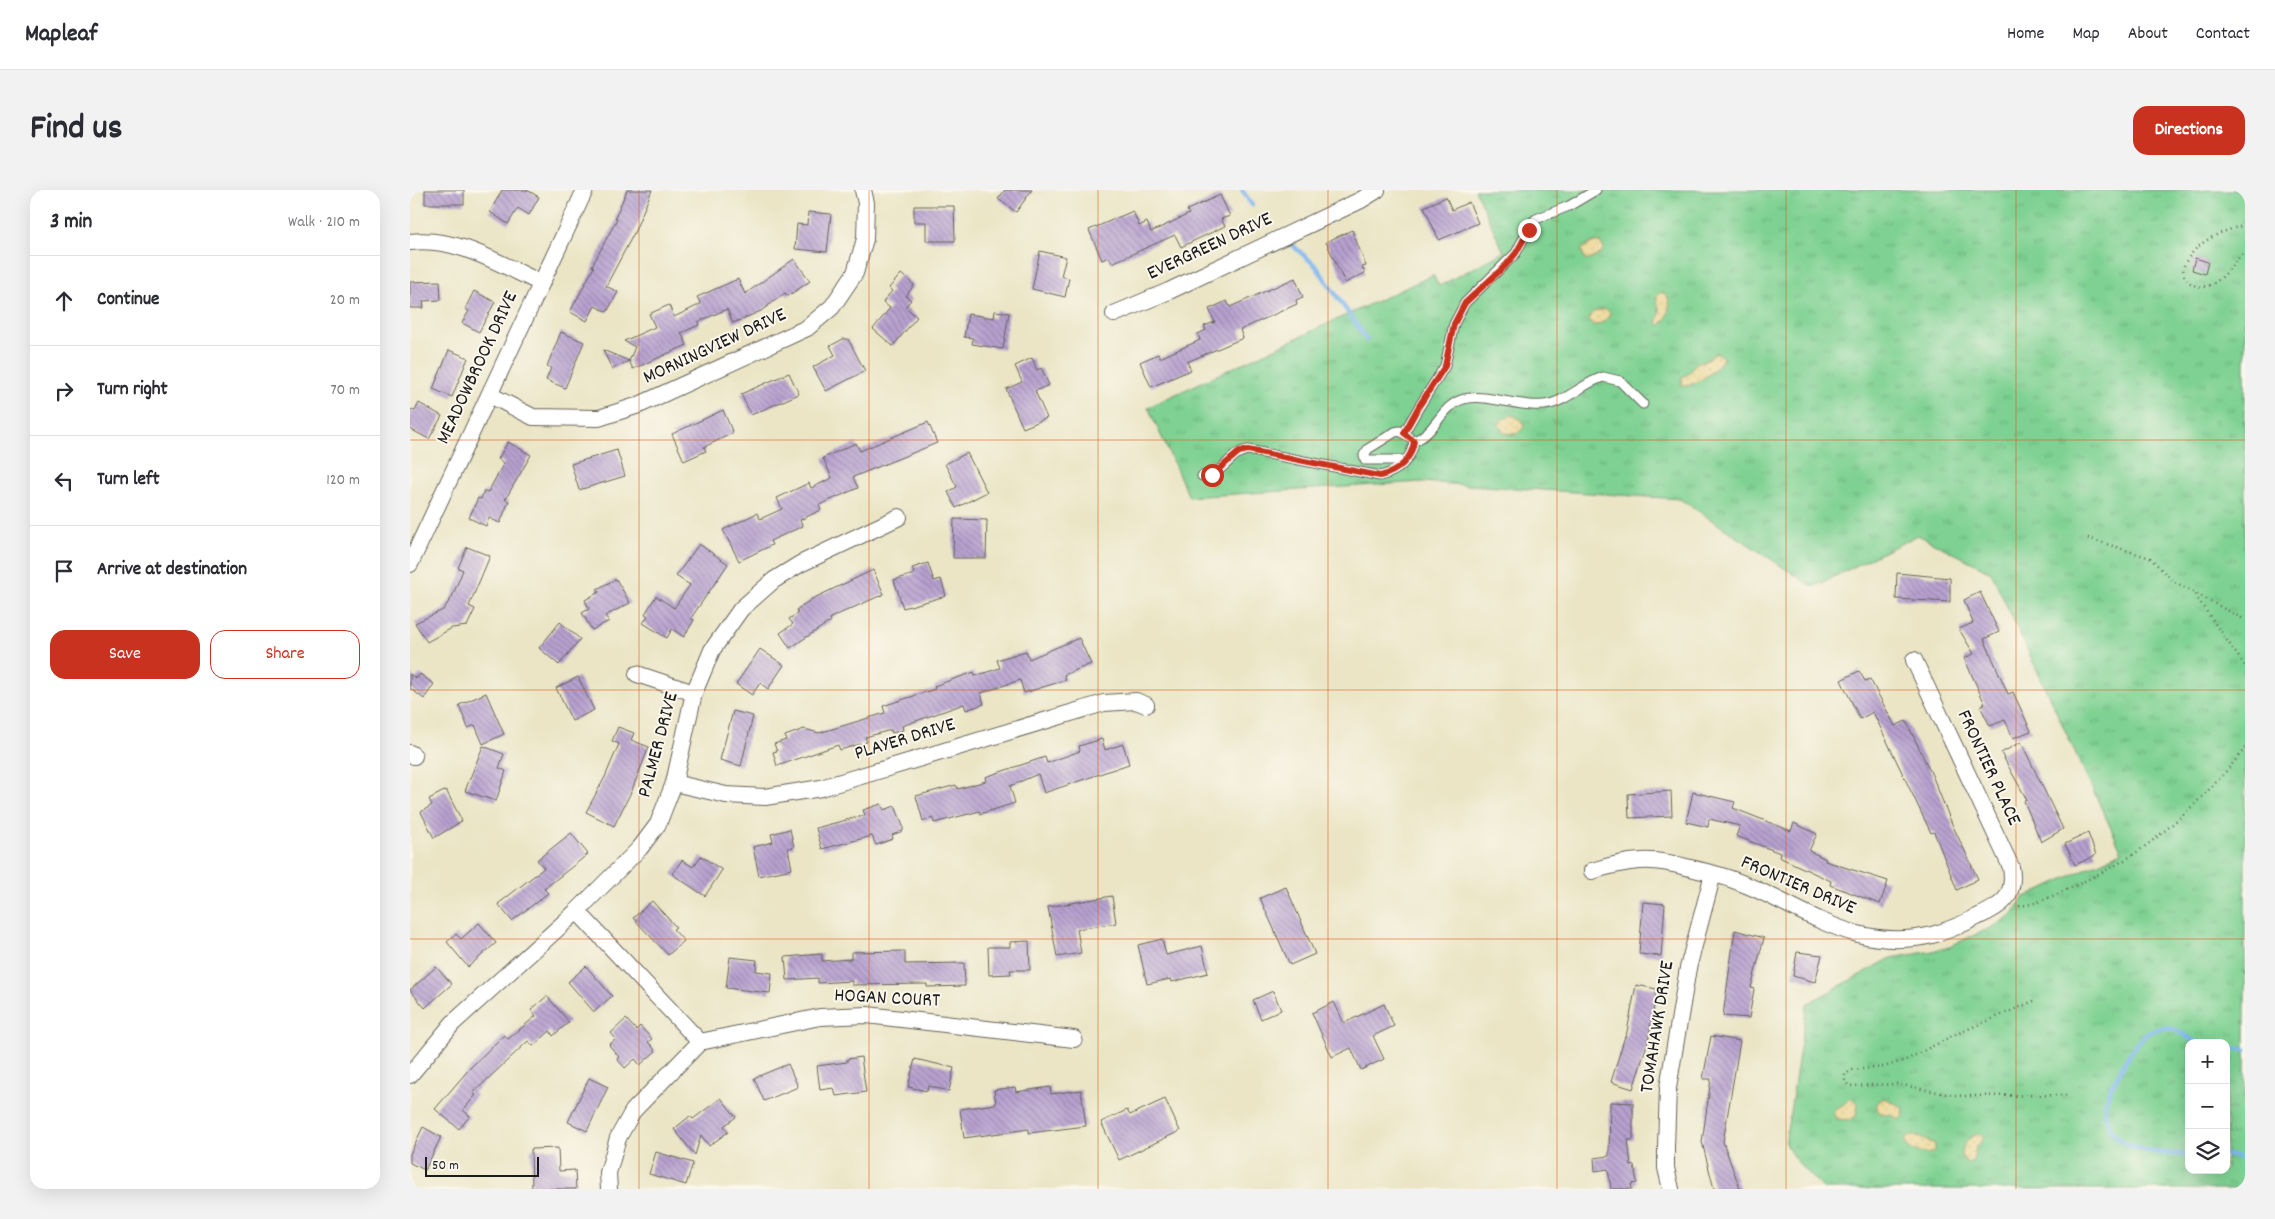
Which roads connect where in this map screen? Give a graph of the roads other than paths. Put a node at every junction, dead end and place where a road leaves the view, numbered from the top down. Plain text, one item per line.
1 (586, 190) edge
2 (864, 190) edge
3 (1377, 190) edge
4 (1596, 190) edge
5 (410, 242) edge
6 (541, 283) junction
7 (1114, 314) dead end
8 (490, 395) junction
9 (1643, 404) dead end
10 (1404, 433) junction
11 (1414, 441) junction
12 (1406, 460) junction
13 (1202, 476) dead end
14 (899, 517) dead end
15 (410, 564) edge
16 (1914, 660) dead end
17 (636, 674) dead end
18 (694, 693) junction
19 (1146, 705) dead end
20 (674, 783) junction
21 (1592, 871) dead end
22 (1713, 874) junction
23 (2006, 899) joint
24 (577, 911) junction
25 (1074, 1038) dead end
26 (700, 1042) junction
27 (410, 1075) edge
28 (609, 1189) edge
29 (1671, 1189) edge

1 - 6 street, MEADOWBROOK DRIVE
2 - 8 street, MORNINGVIEW DRIVE
3 - 7 street, EVERGREEN DRIVE
4 - 10 lane
5 - 6 street
6 - 8 street, MEADOWBROOK DRIVE
8 - 15 street, MEADOWBROOK DRIVE
9 - 11 lane
10 - 11 lane
10 - 12 lane
11 - 12 lane
12 - 13 lane
14 - 18 street, PALMER DRIVE
16 - 23 street, FRONTIER PLACE
17 - 18 street
18 - 20 street, PALMER DRIVE
19 - 20 street, PLAYER DRIVE
20 - 24 street, PALMER DRIVE
21 - 22 street, FRONTIER DRIVE
22 - 23 street, FRONTIER DRIVE
22 - 29 street, TOMAHAWK DRIVE
24 - 26 street
24 - 27 street, PALMER DRIVE
25 - 26 street, HOGAN COURT
26 - 28 street

